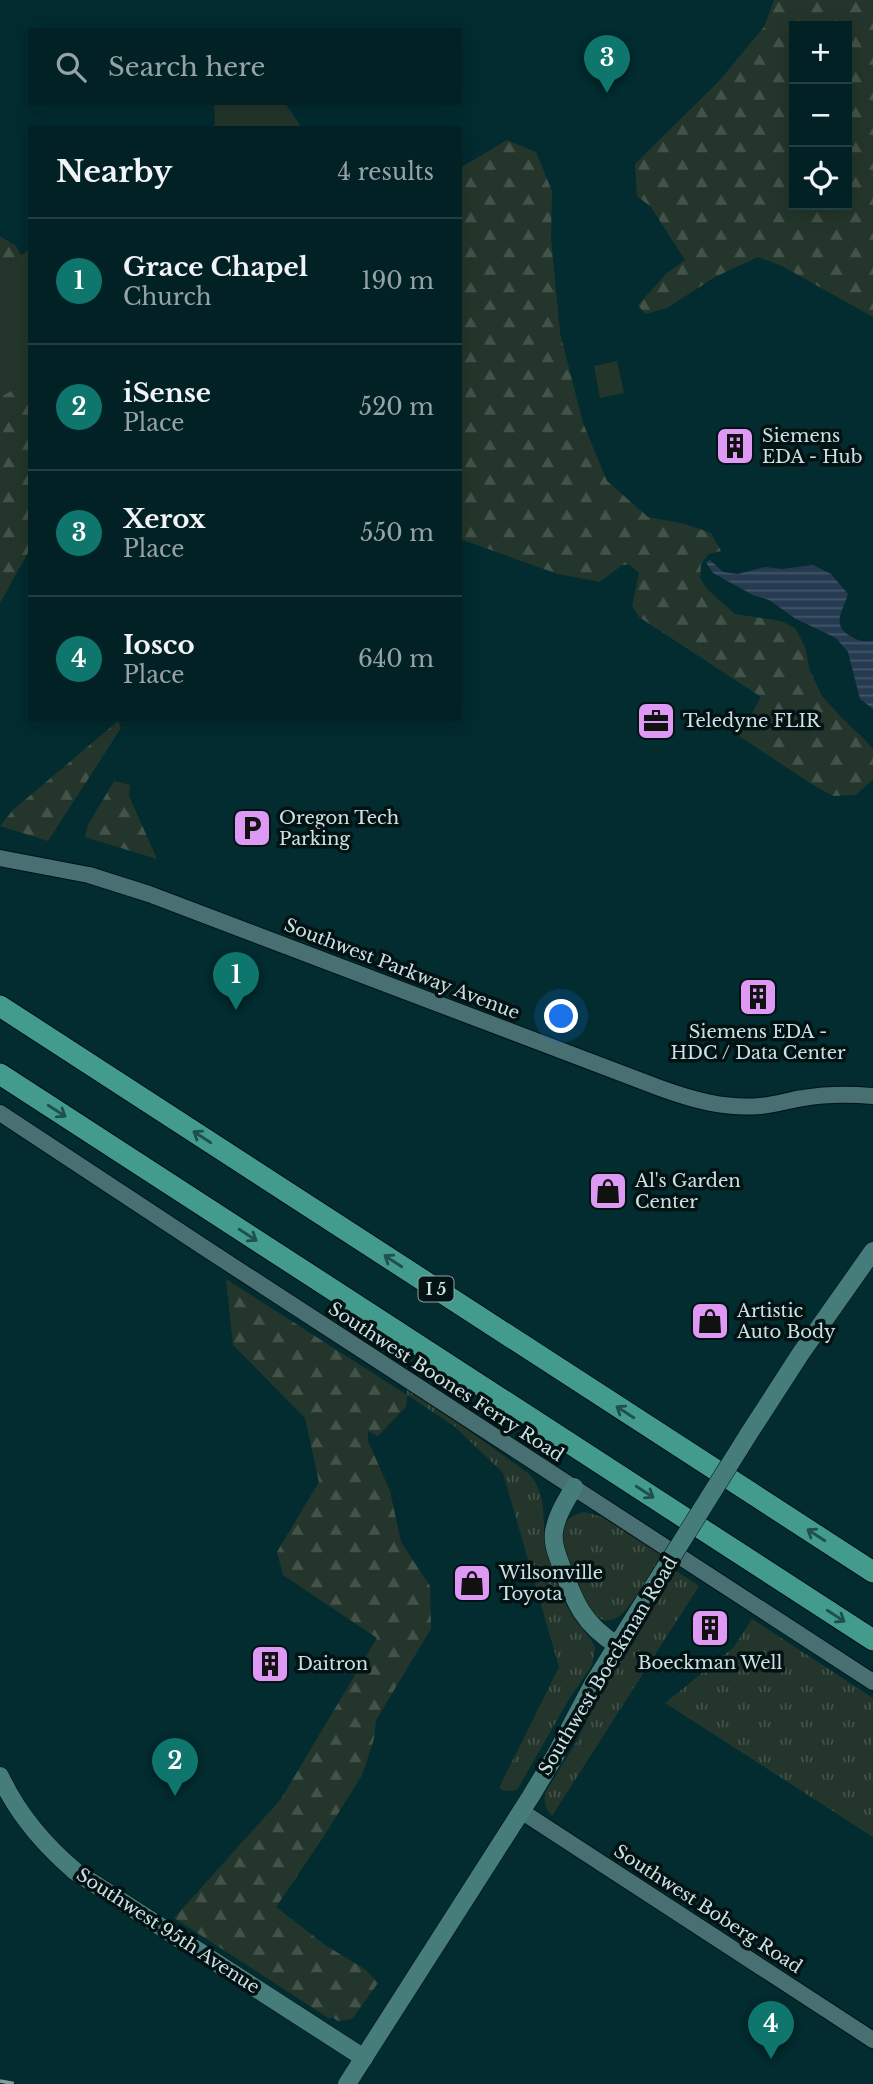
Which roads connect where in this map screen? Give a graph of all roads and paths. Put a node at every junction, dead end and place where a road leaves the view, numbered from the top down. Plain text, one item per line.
1 (0, 858) edge
2 (0, 1006) edge
3 (0, 1074) edge
4 (873, 1096) edge
5 (0, 1113) edge
6 (873, 1251) edge
7 (573, 1488) junction
8 (873, 1572) edge
9 (873, 1640) edge
10 (617, 1645) junction
11 (873, 1682) edge
12 (0, 1776) edge
13 (521, 1811) junction
14 (873, 2040) edge
15 (364, 2057) junction
16 (347, 2084) edge

1 - 4 street, Southwest Parkway Avenue
8 -> 2 highway, I 5
3 -> 9 highway
5 - 7 street, Southwest Boones Ferry Road
6 - 10 main road, Southwest Boeckman Road, bridge
7 - 10 main road
7 - 11 street, Southwest Boones Ferry Road
10 - 13 main road, Southwest Boeckman Road
12 - 15 main road, Southwest 95th Avenue
13 - 14 street, Southwest Boberg Road
13 - 15 main road, Southwest Boeckman Road
15 - 16 main road, Southwest Boeckman Road

